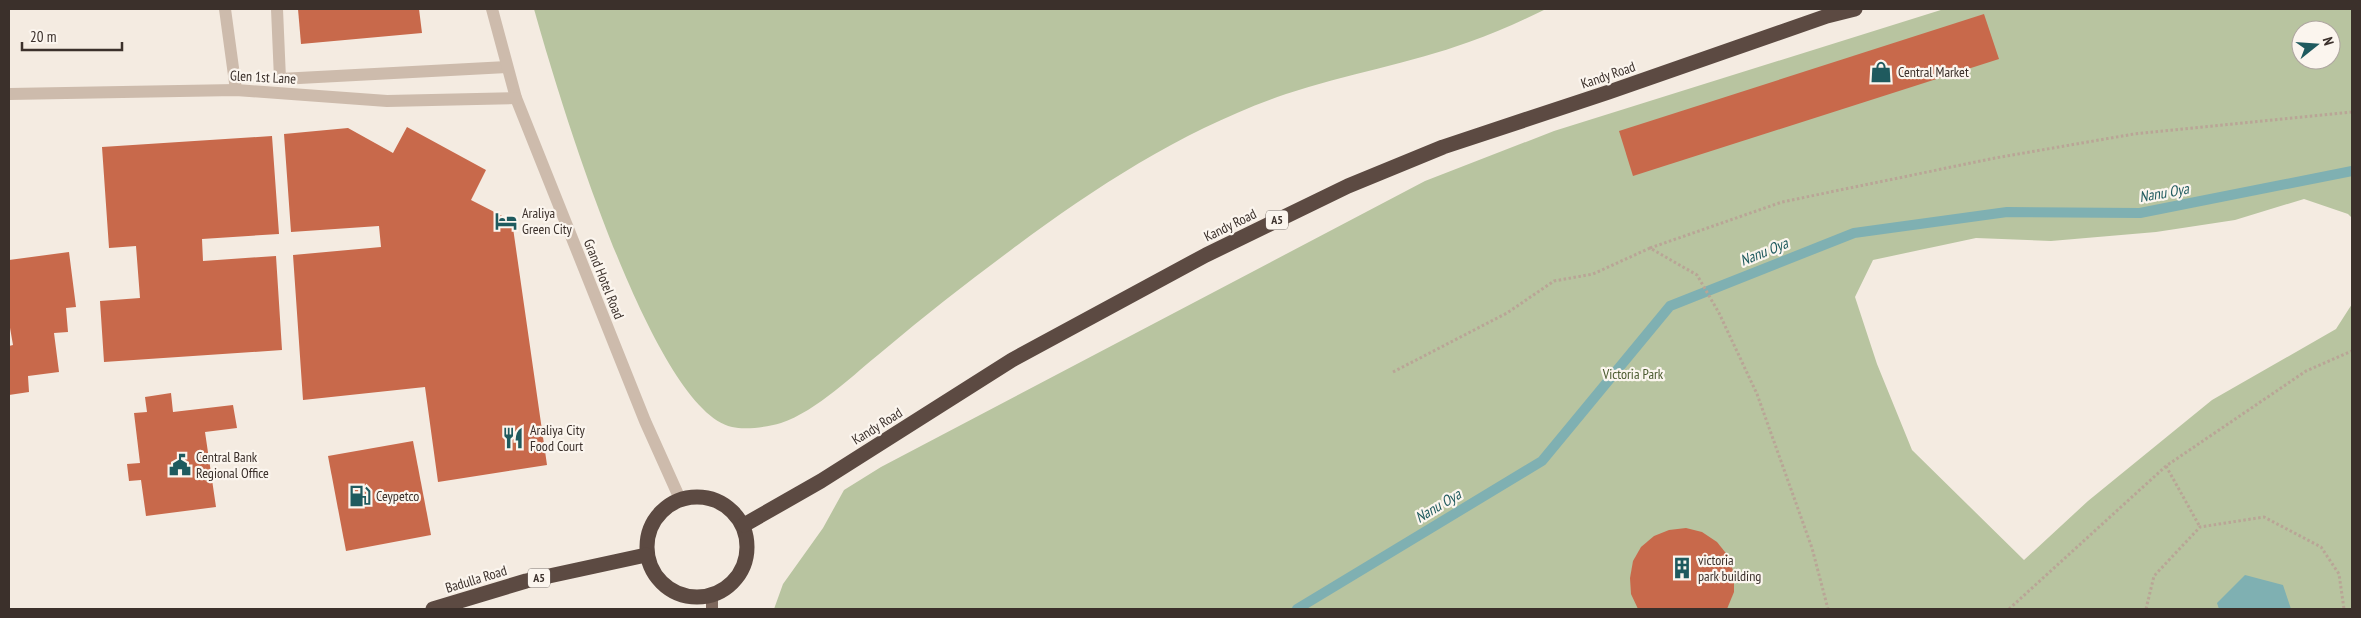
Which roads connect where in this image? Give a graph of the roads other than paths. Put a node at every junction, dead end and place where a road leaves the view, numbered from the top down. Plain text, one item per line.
1 (225, 9) edge
2 (277, 9) edge
3 (492, 9) edge
4 (1855, 9) edge
5 (507, 67) junction
6 (236, 90) junction
7 (9, 94) edge
8 (516, 98) junction
9 (680, 500) junction
10 (744, 526) junction
11 (646, 555) junction
12 (712, 603) edge
13 (433, 609) edge

1 - 6 street
2 - 5 street
3 - 5 street, Grand Hotel Road
4 - 10 highway, Kandy Road / A5
5 - 8 street, Grand Hotel Road
6 - 7 street, Glen 1st Lane
6 - 8 street, Glen 1st Lane
8 - 9 street, Grand Hotel Road
9 - 10 highway
9 - 11 highway
10 - 12 highway
11 - 12 highway
11 - 13 highway, Badulla Road / A5

